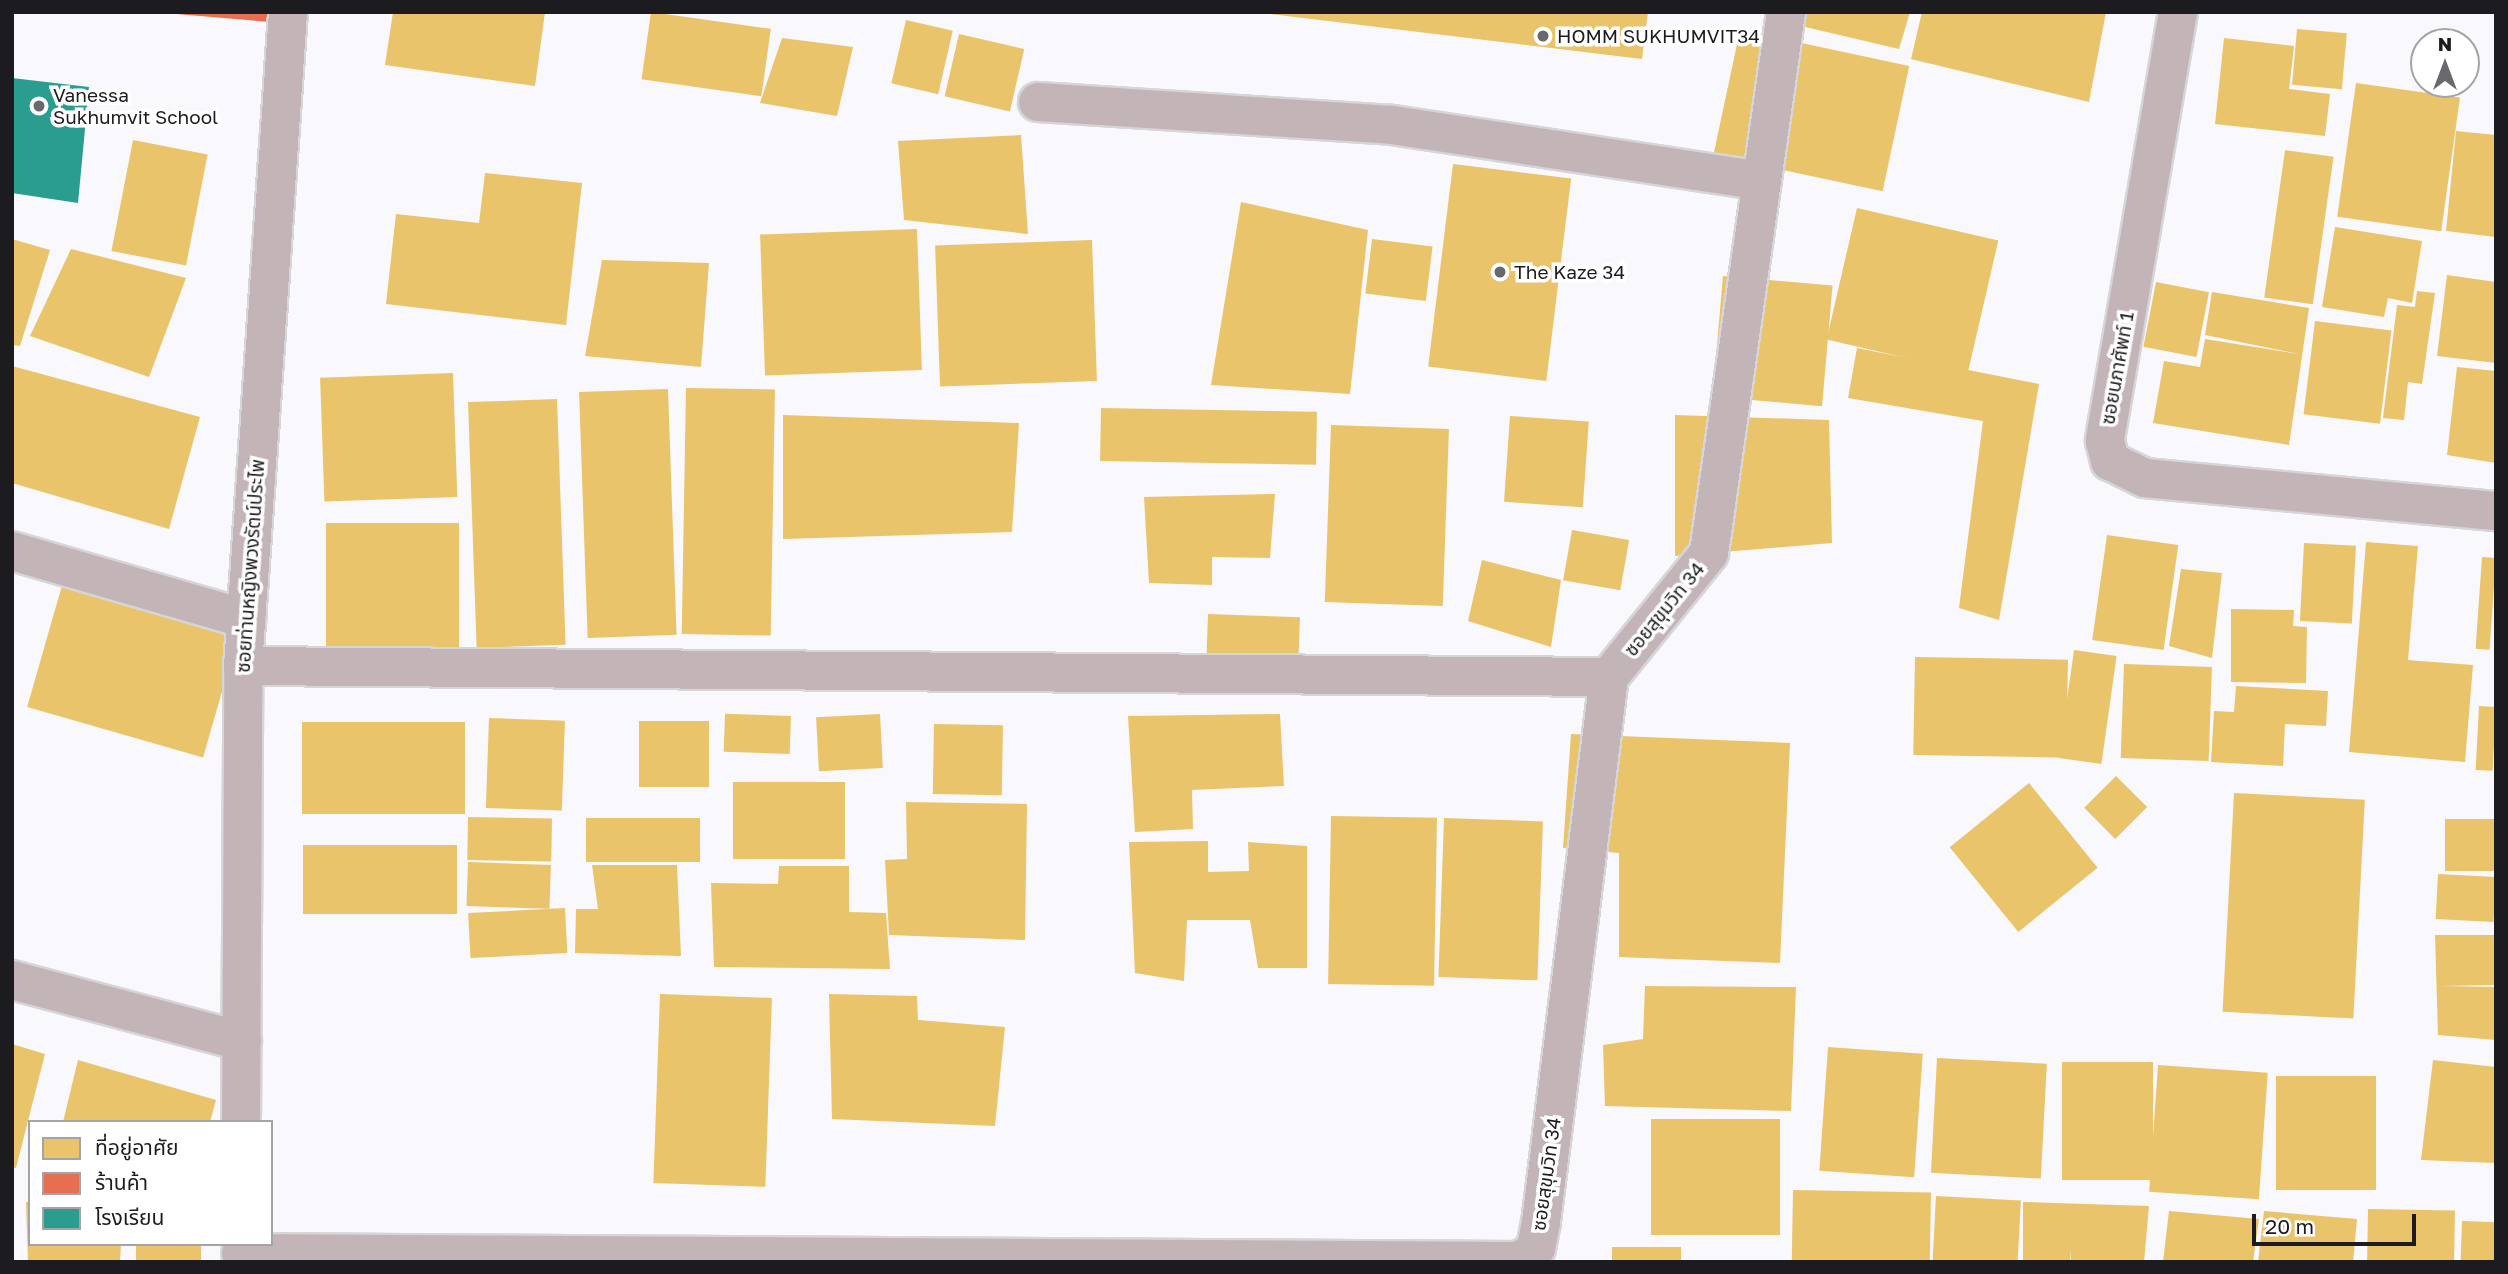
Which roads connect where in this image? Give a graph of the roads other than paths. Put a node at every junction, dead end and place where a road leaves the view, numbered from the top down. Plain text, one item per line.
1 (288, 12) edge
2 (1786, 12) edge
3 (2178, 12) edge
4 (1038, 102) dead end
5 (1762, 181) junction
6 (2496, 510) edge
7 (12, 551) edge
8 (246, 620) junction
9 (243, 666) junction
10 (1609, 677) junction
11 (12, 980) edge
12 (242, 1041) junction
13 (242, 1120) edge
14 (241, 1253) edge

1 - 8 street, ซอยท่านหญิงพวงรัตน์ประไพ
2 - 5 street, ซอยสุขุมวิท 34
3 - 6 street, ซอยนภาศัพท์ 1
4 - 5 street
5 - 10 street, ซอยสุขุมวิท 34
7 - 8 street
8 - 9 street, ซอยท่านหญิงพวงรัตน์ประไพ
9 - 10 street
9 - 12 street, ซอยท่านหญิงพวงรัตน์ประไพ
10 - 14 street, ซอยสุขุมวิท 34
11 - 12 street
12 - 13 street, ซอยท่านหญิงพวงรัตน์ประไพ

